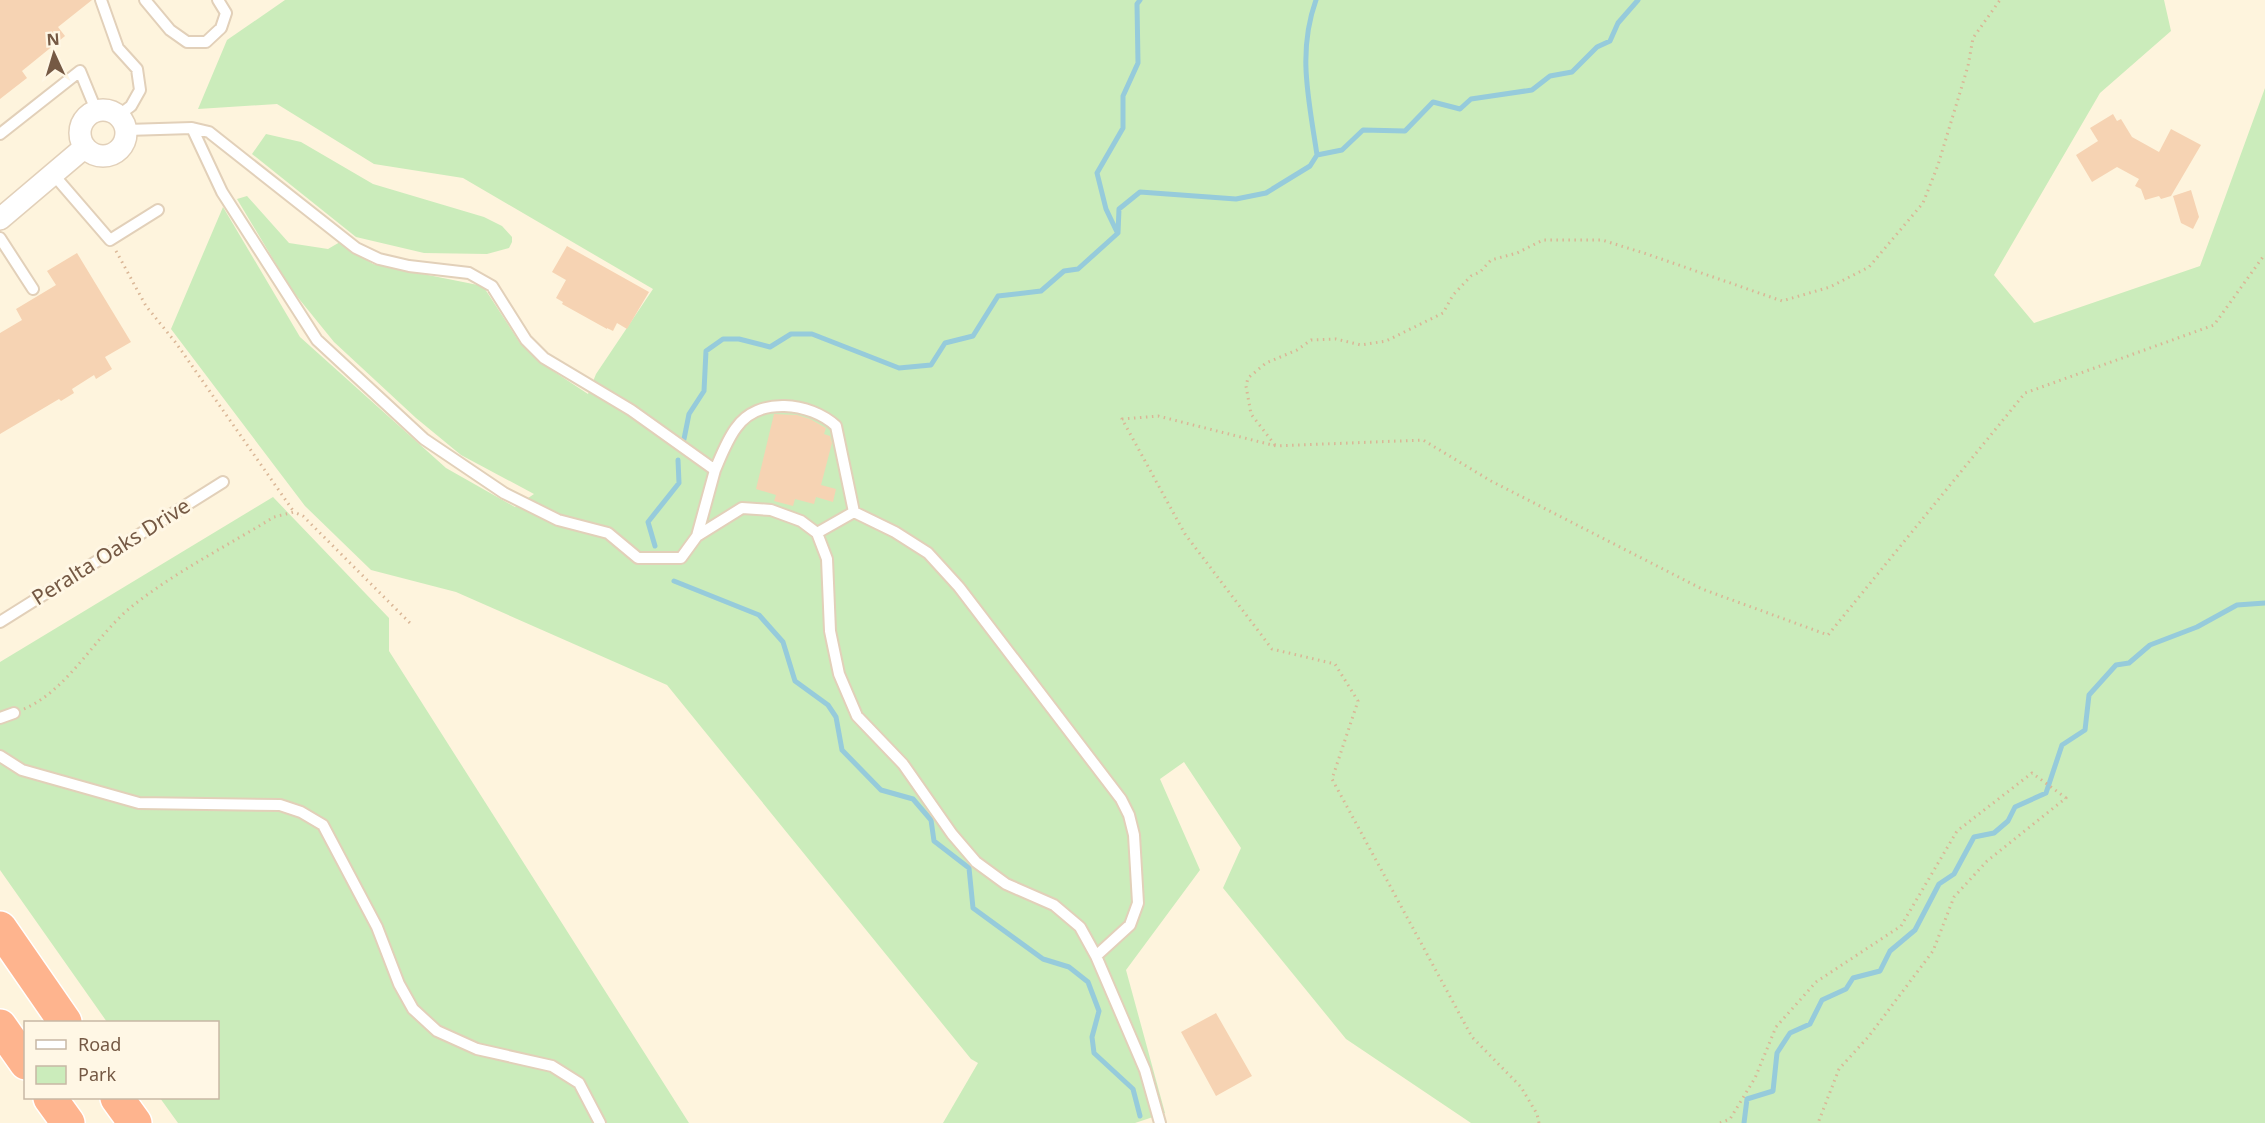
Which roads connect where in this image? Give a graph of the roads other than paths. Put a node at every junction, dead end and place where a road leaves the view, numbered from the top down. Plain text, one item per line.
1 (101, 0) edge
2 (145, 0) edge
3 (218, 0) edge
4 (96, 110) junction
5 (123, 122) junction
6 (192, 128) junction
7 (0, 134) edge
8 (85, 147) junction
9 (53, 174) junction
10 (158, 210) dead end
11 (0, 219) edge
12 (0, 238) edge
13 (33, 289) dead end
14 (715, 470) junction
15 (223, 482) dead end
16 (854, 512) junction
17 (817, 533) junction
18 (697, 536) junction
19 (0, 622) edge
20 (14, 713) road end
21 (0, 718) edge
22 (0, 756) edge
23 (0, 928) edge
24 (1096, 956) junction
25 (64, 1021) edge
26 (0, 1026) edge
27 (24, 1060) edge
28 (51, 1099) edge
29 (118, 1099) edge
30 (68, 1123) edge
31 (135, 1123) edge
32 (600, 1123) edge
33 (1160, 1123) edge

1 - 5 lane
2 - 3 lane
4 - 5 street
4 - 7 lane
4 - 8 street
5 - 6 lane
5 - 8 street
6 - 14 lane
6 - 18 lane
8 - 9 street
9 - 10 lane
9 - 11 street
12 - 13 lane
14 - 16 lane
14 - 18 lane
15 - 19 lane, Peralta Oaks Drive
16 - 17 lane
16 - 24 lane
17 - 18 lane
17 - 24 lane
20 - 21 lane
22 - 32 lane
23 - 25 highway
24 - 33 lane
26 - 27 highway
28 - 30 highway
29 - 31 highway

